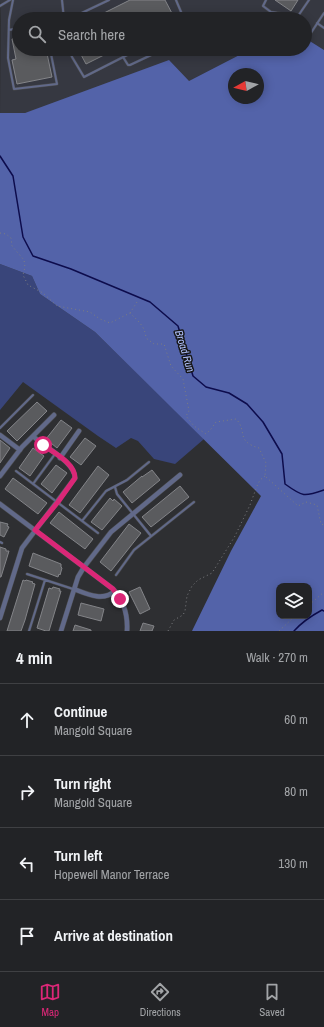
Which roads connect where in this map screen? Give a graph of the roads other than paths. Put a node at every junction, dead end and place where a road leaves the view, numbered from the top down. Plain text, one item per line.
1 (10, 0) edge
2 (13, 0) edge
3 (62, 0) edge
4 (109, 0) edge
5 (176, 0) edge
6 (266, 0) edge
7 (309, 0) edge
8 (0, 6) edge
9 (63, 12) edge
10 (84, 12) edge
11 (181, 12) edge
12 (271, 12) edge
13 (301, 12) edge
14 (324, 13) edge
15 (317, 23) junction
16 (324, 28) edge
17 (12, 29) edge
18 (9, 30) junction
19 (312, 31) edge
20 (51, 56) edge
21 (72, 56) edge
22 (149, 56) edge
23 (123, 57) joint
24 (33, 395) dead end
25 (54, 415) dead end
26 (0, 428) edge
27 (79, 431) dead end
28 (0, 435) edge
29 (33, 436) junction
30 (20, 450) junction
31 (55, 454) junction
32 (60, 458) junction
33 (149, 462) dead end
34 (16, 471) dead end
35 (180, 475) dead end
36 (0, 476) edge
37 (33, 484) junction
38 (115, 487) junction
39 (58, 502) junction
40 (194, 502) dead end
41 (0, 504) edge
42 (132, 513) junction
43 (82, 521) junction
44 (35, 530) junction
45 (98, 533) dead end
46 (151, 536) junction
47 (84, 567) junction
48 (27, 574) dead end
49 (116, 575) dead end
50 (45, 580) junction
51 (74, 589) junction
52 (115, 591) junction
53 (0, 618) edge
54 (29, 631) edge
55 (61, 631) edge
56 (127, 631) edge

1 - 8 lane
2 - 18 lane
3 - 9 lane
4 - 10 lane
5 - 11 lane
6 - 12 lane
7 - 13 lane
14 - 15 lane
15 - 16 lane
15 - 19 lane
17 - 18 lane
18 - 20 lane
21 - 23 lane
22 - 23 lane
24 - 26 lane
25 - 29 street
27 - 32 street
28 - 30 street
29 - 30 street
29 - 31 street
30 - 36 street
31 - 32 street
31 - 37 lane
32 - 39 street
33 - 38 lane
34 - 37 lane
35 - 42 street
37 - 39 lane
38 - 42 lane
38 - 43 lane
39 - 43 lane
39 - 44 street
40 - 46 lane
41 - 44 street
42 - 46 lane
42 - 47 street
43 - 45 lane
44 - 47 street
44 - 53 street
46 - 49 lane
47 - 51 street
47 - 52 street
48 - 50 lane
50 - 51 lane
50 - 54 lane
51 - 52 street
51 - 55 street
52 - 56 street

